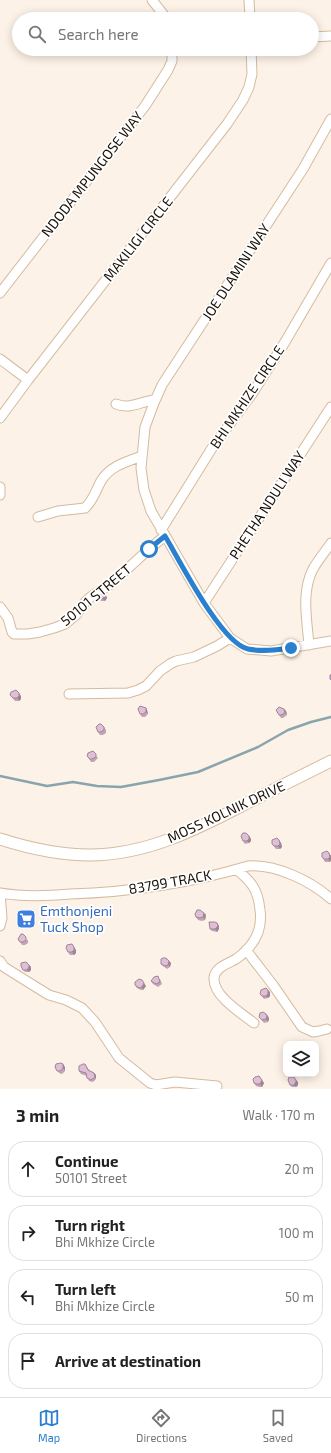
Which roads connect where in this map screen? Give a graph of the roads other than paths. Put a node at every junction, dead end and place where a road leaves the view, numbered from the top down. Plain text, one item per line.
1 (152, 0) edge
2 (249, 0) edge
3 (161, 12) edge
4 (250, 12) edge
5 (331, 36) edge
6 (319, 37) edge
7 (172, 56) edge
8 (251, 56) edge
9 (331, 119) edge
10 (331, 263) edge
11 (0, 293) edge
12 (0, 359) edge
13 (28, 380) junction
14 (155, 400) junction
15 (116, 404) dead end
16 (331, 407) edge
17 (0, 418) edge
18 (142, 456) junction
19 (0, 487) edge
20 (0, 495) edge
21 (38, 517) dead end
22 (163, 533) junction
23 (331, 544) edge
24 (204, 602) junction
25 (0, 607) edge
26 (230, 638) junction
27 (331, 641) edge
28 (309, 645) junction
29 (69, 694) dead end
30 (331, 761) edge
31 (0, 839) edge
32 (236, 870) junction
33 (0, 893) edge
34 (331, 899) edge
35 (0, 926) edge
36 (246, 950) junction
37 (0, 961) edge
38 (254, 1023) dead end
39 (327, 1029) dead end
40 (217, 1086) dead end

1 - 3 street
2 - 4 street
5 - 6 street
7 - 11 street, NDODA MPUNGOSE WAY
8 - 13 street, MAKILIGI CIRCLE
9 - 14 street, JOE DLAMINI WAY
10 - 22 street, BHI MKHIZE CIRCLE
12 - 13 street
13 - 17 street, MAKILIGI CIRCLE
14 - 15 street
14 - 18 street, JOE DLAMINI WAY
16 - 24 street, PHETHA NDULI WAY
18 - 21 street
18 - 22 street
19 - 20 street
22 - 24 street
22 - 25 street, 50101 STREET
23 - 28 street
24 - 26 street
26 - 28 street
26 - 29 street
27 - 28 street
30 - 31 main road, MOSS KOLNIK DRIVE
32 - 33 street, 83799 TRACK
32 - 34 street, 83799 TRACK
32 - 36 street
33 - 35 street
36 - 38 street
36 - 39 street
37 - 40 street

